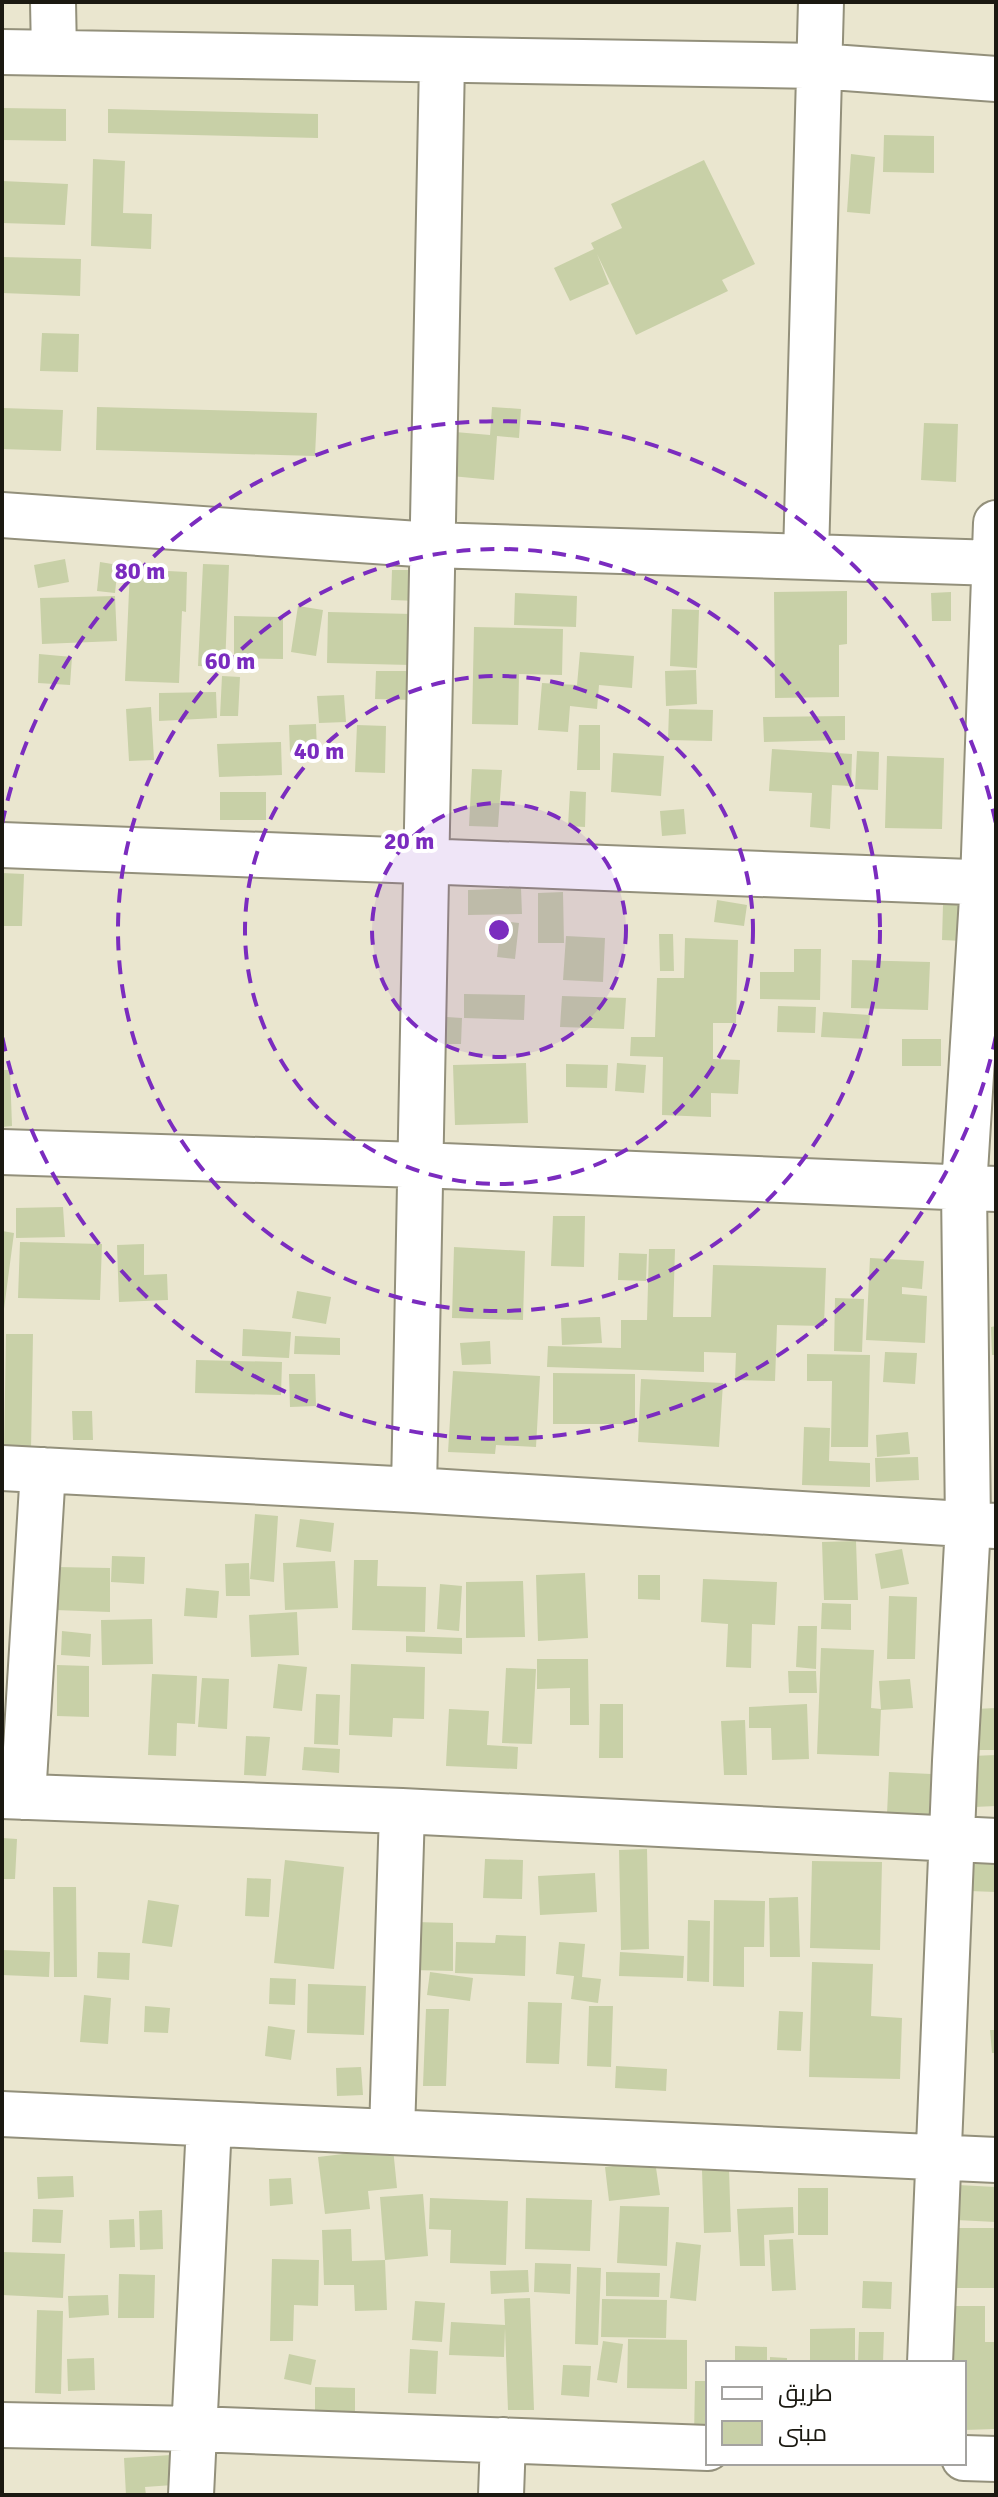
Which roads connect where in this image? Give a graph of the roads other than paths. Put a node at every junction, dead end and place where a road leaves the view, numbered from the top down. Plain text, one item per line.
1 (53, 2) edge
2 (821, 2) edge
3 (2, 52) edge
4 (54, 53) junction
5 (442, 61) junction
6 (818, 66) junction
7 (996, 79) edge
8 (2, 515) edge
9 (432, 545) junction
10 (995, 549) edge
11 (806, 556) junction
12 (2, 845) edge
13 (426, 862) junction
14 (989, 882) edge
15 (2, 1152) edge
16 (419, 1165) junction
17 (980, 1188) edge
18 (22, 1469) edge
19 (414, 1490) junction
20 (982, 1526) edge
21 (12, 1797) edge
22 (402, 1811) junction
23 (951, 1839) junction
24 (996, 1841) edge
25 (2, 2114) edge
26 (209, 2124) junction
27 (392, 2132) junction
28 (939, 2157) junction
29 (996, 2160) edge
30 (930, 2361) edge
31 (2, 2425) edge
32 (195, 2429) junction
33 (503, 2440) junction
34 (706, 2448) edge
35 (966, 2458) edge
36 (996, 2459) edge
37 (191, 2495) edge
38 (501, 2495) edge

1 - 4 street
2 - 6 street
3 - 4 street
4 - 5 street
5 - 6 street
5 - 9 street
6 - 7 street
6 - 11 street
8 - 9 street
9 - 11 street
9 - 13 street
10 - 11 street
10 - 14 street
12 - 13 street
13 - 14 street
13 - 16 street
14 - 17 street
15 - 16 street
16 - 17 street
16 - 19 street
17 - 20 street
18 - 19 street
18 - 21 street
19 - 20 street
20 - 23 street
21 - 22 street
22 - 23 street
22 - 27 street
23 - 24 street
23 - 28 street
25 - 26 street
26 - 27 street
26 - 32 street
27 - 28 street
28 - 29 street
28 - 30 street
31 - 32 street
32 - 33 street
32 - 37 street
33 - 34 street
33 - 38 street
35 - 36 street

